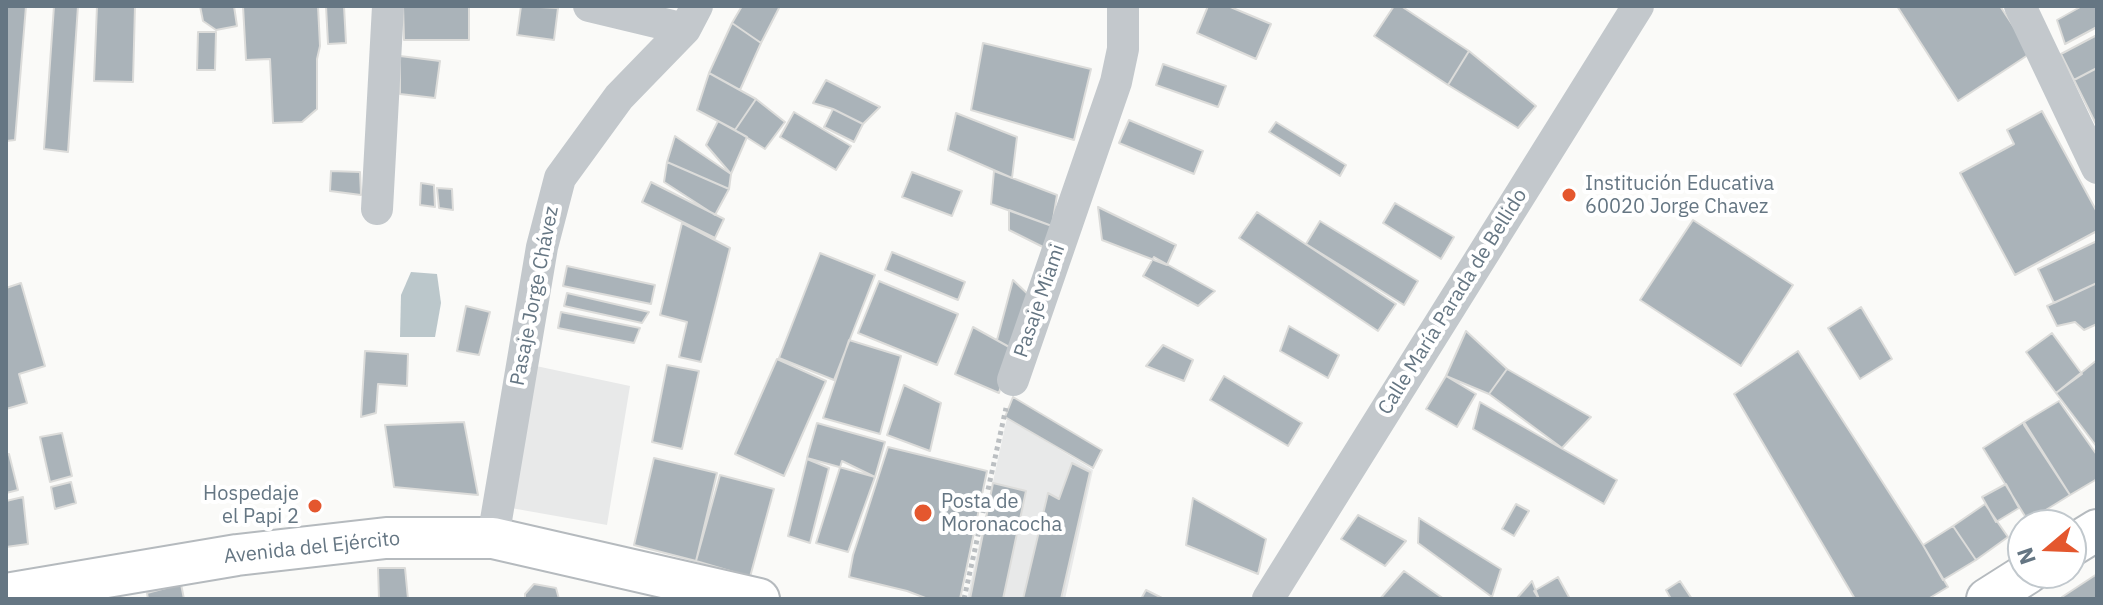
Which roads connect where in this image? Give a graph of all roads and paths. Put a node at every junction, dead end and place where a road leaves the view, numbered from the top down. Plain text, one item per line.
1 (388, 6) edge
2 (589, 6) edge
3 (1123, 6) edge
4 (1638, 6) edge
5 (2020, 6) edge
6 (691, 17) edge
7 (2097, 168) edge
8 (377, 209) dead end
9 (1013, 380) joint
10 (493, 538) junction
11 (2007, 586) edge
12 (6, 594) edge
13 (759, 599) edge
14 (964, 599) edge
15 (1268, 599) edge
16 (1987, 599) edge

1 - 8 street
2 - 6 street
3 - 9 street, Pasaje Miami
4 - 15 street, Calle María Parada de Bellido
5 - 7 street
6 - 10 street, Pasaje Jorge Chávez
9 - 14 path, Pasaje Miami
10 - 12 main road, Avenida del Ejército
10 - 13 main road, Avenida del Ejército
11 - 16 main road

